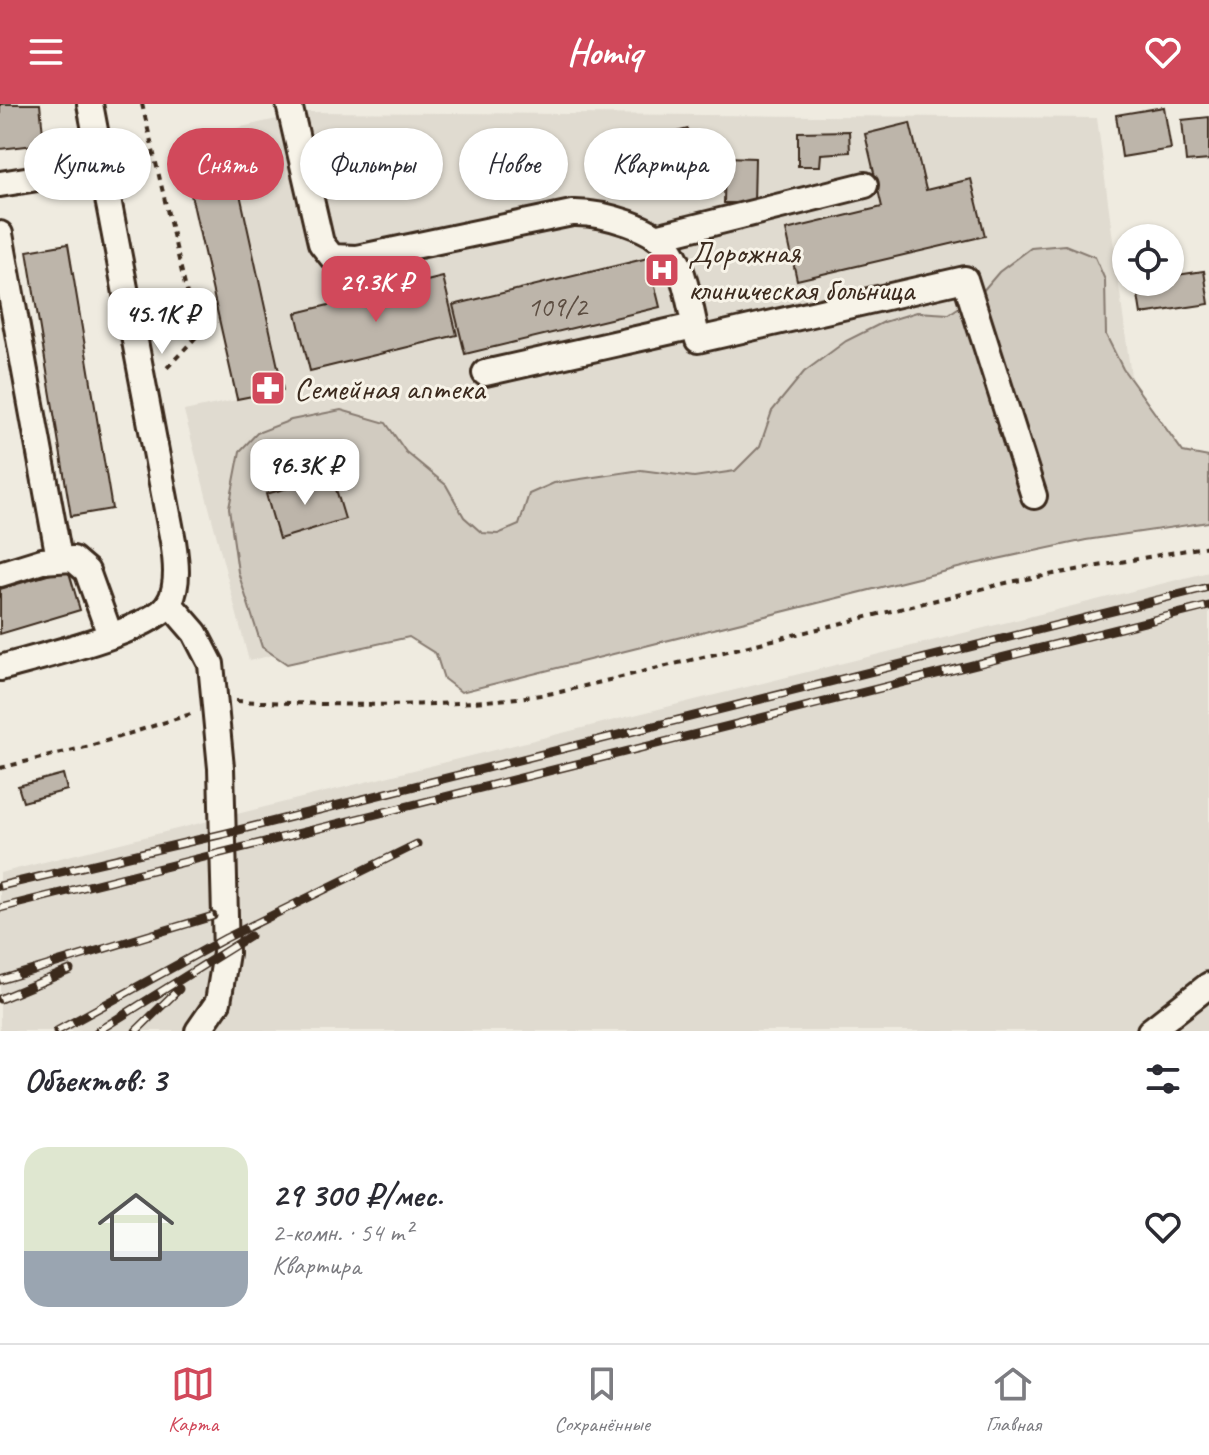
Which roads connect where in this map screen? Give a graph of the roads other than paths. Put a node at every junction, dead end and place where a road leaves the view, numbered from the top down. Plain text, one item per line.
1 (90, 104) edge
2 (289, 104) edge
3 (94, 128) edge
4 (24, 180) edge
5 (0, 184) edge
6 (865, 185) dead end
7 (106, 200) edge
8 (0, 234) edge
9 (656, 237) junction
10 (694, 326) junction
11 (485, 373) dead end
12 (1034, 496) dead end
13 (59, 558) junction
14 (0, 574) edge
15 (169, 603) junction
16 (110, 635) junction
17 (0, 668) edge
18 (1209, 985) edge
19 (198, 1031) edge
20 (1150, 1031) edge

1 - 3 street
2 - 9 street
4 - 5 street
6 - 9 street
7 - 15 street
8 - 13 street
9 - 10 street
10 - 11 street
10 - 12 street
13 - 14 street
13 - 16 street
15 - 16 street
15 - 19 street
16 - 17 street
18 - 20 street

